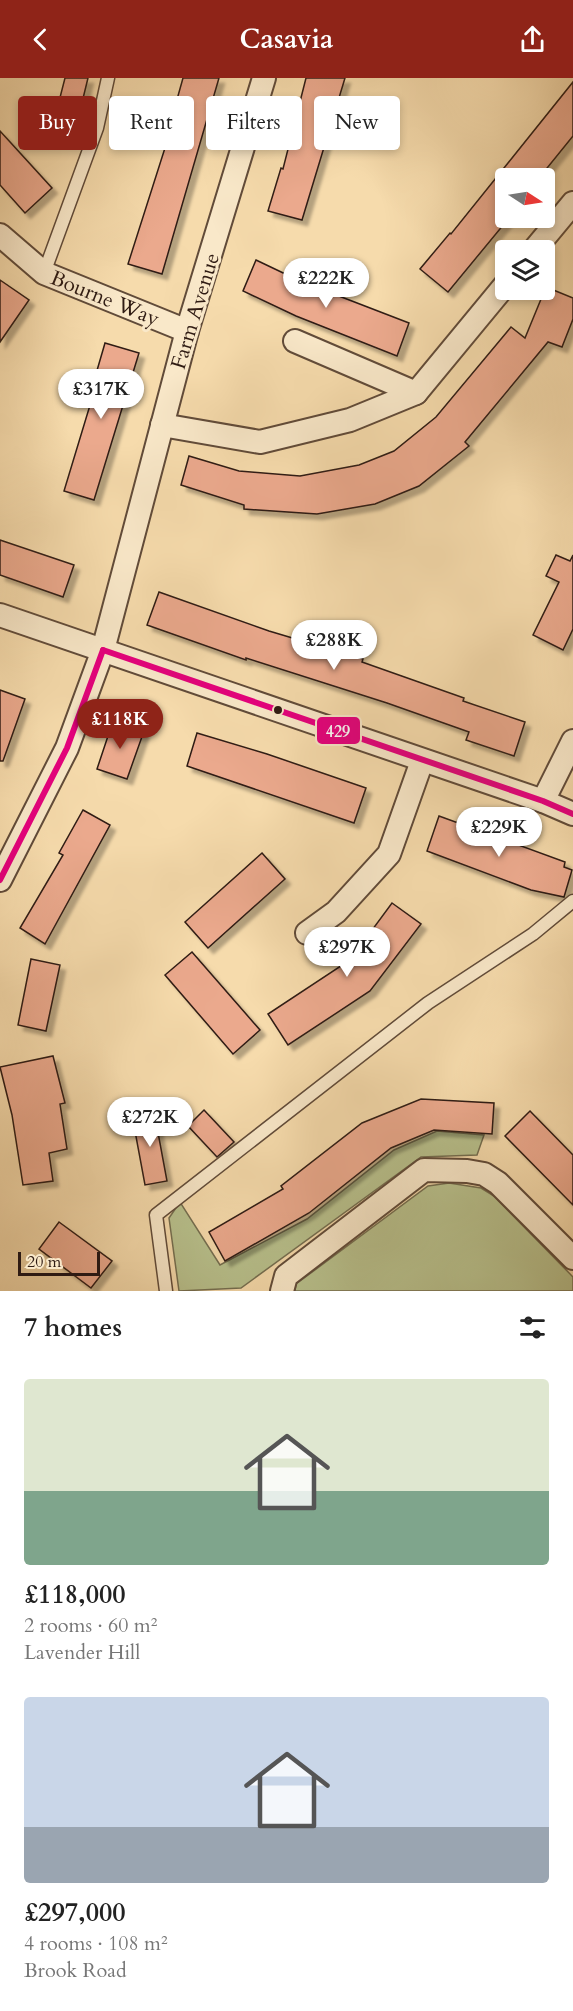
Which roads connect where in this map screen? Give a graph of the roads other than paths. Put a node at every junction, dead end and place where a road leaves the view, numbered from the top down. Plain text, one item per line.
1 (108, 78) edge
2 (264, 78) edge
3 (573, 203) edge
4 (0, 235) edge
5 (542, 240) edge
6 (44, 273) junction
7 (495, 297) edge
8 (187, 331) junction
9 (295, 341) dead end
10 (416, 393) junction
11 (162, 425) junction
12 (0, 615) edge
13 (103, 650) junction
14 (573, 741) edge
15 (422, 761) junction
16 (543, 801) junction
17 (573, 814) edge
18 (0, 880) edge
19 (573, 901) edge
20 (307, 933) dead end
21 (573, 1258) edge
22 (166, 1291) edge
23 (282, 1291) edge

1 - 6 lane
2 - 8 street, Farm Avenue
3 - 5 street
4 - 6 street, Bourne Way
6 - 8 street, Bourne Way
7 - 10 street
8 - 11 street, Farm Avenue
9 - 10 street
10 - 11 street
11 - 13 street, Farm Avenue
12 - 13 street
13 - 15 street
13 - 18 street, Farm Avenue
14 - 16 street
15 - 16 street
15 - 20 street
16 - 17 street
19 - 22 lane
21 - 23 street

